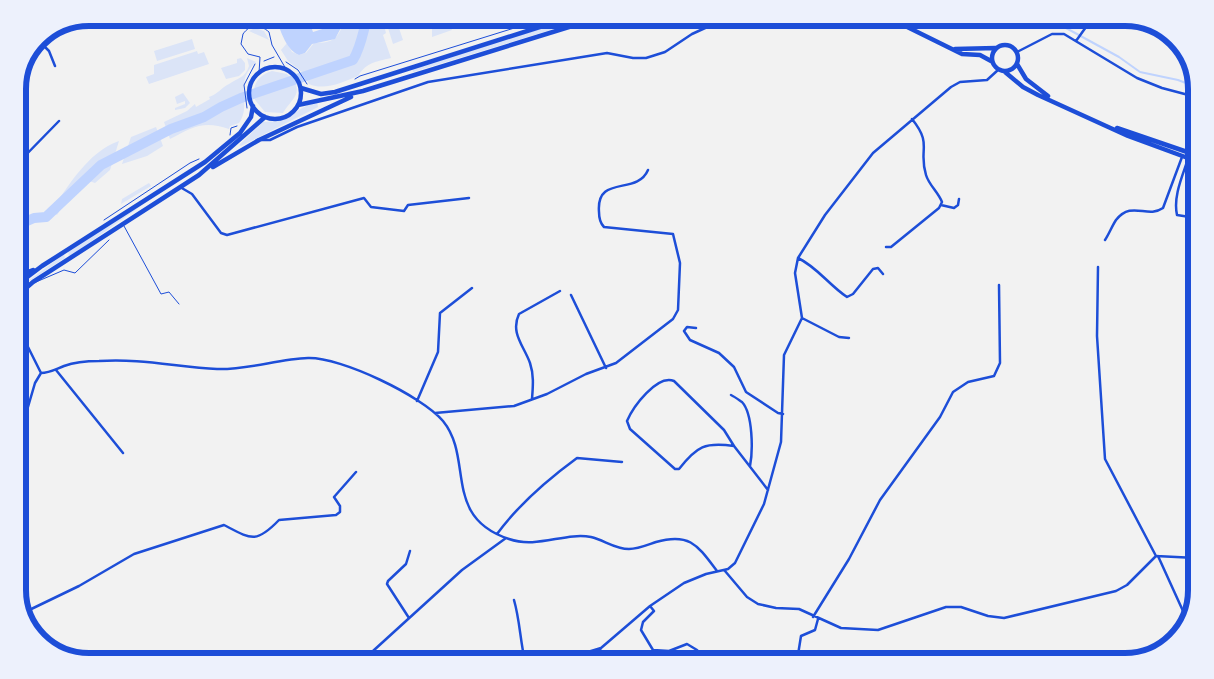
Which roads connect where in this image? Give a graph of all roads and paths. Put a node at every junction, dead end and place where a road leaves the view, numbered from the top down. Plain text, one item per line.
1 (521, 26) edge
2 (543, 26) edge
3 (572, 26) edge
4 (710, 26) edge
5 (905, 26) edge
6 (1091, 26) edge
7 (1076, 41) junction
8 (44, 46) edge
9 (996, 48) junction
10 (952, 49) junction
11 (1017, 52) junction
12 (276, 57) dead end
13 (285, 60) dead end
14 (263, 61) dead end
15 (992, 61) junction
16 (255, 64) dead end
17 (1018, 64) junction
18 (55, 66) dead end
19 (287, 70) junction
20 (998, 70) junction
21 (1005, 72) junction
22 (259, 73) junction
23 (364, 75) dead end
24 (306, 84) dead end
25 (301, 88) junction
26 (363, 91) junction
27 (1188, 94) edge
28 (1055, 101) junction
29 (298, 105) junction
30 (253, 106) junction
31 (247, 112) dead end
32 (266, 117) junction
33 (912, 119) junction
34 (59, 121) dead end
35 (241, 123) dead end
36 (1102, 124) junction
37 (282, 131) junction
38 (227, 138) dead end
39 (1188, 152) edge
40 (26, 155) edge
41 (206, 155) dead end
42 (1182, 157) junction
43 (1188, 159) joint
44 (648, 170) dead end
45 (199, 174) junction
46 (180, 187) junction
47 (469, 198) dead end
48 (959, 198) dead end
49 (941, 205) junction
50 (1188, 217) edge
51 (102, 222) dead end
52 (123, 225) junction
53 (109, 240) dead end
54 (1104, 240) dead end
55 (886, 247) dead end
56 (798, 258) junction
57 (42, 266) junction
58 (1098, 267) dead end
59 (26, 273) edge
60 (883, 274) dead end
61 (26, 278) edge
62 (999, 285) dead end
63 (26, 287) joint
64 (472, 288) dead end
65 (560, 291) dead end
66 (571, 295) dead end
67 (179, 304) dead end
68 (802, 318) junction
69 (696, 328) dead end
70 (849, 338) dead end
71 (26, 344) edge
72 (606, 368) junction
73 (56, 370) junction
74 (41, 373) junction
75 (731, 395) dead end
76 (532, 399) junction
77 (417, 402) junction
78 (26, 412) edge
79 (433, 413) junction
80 (783, 414) junction
81 (734, 446) junction
82 (123, 453) dead end
83 (622, 462) dead end
84 (750, 467) junction
85 (356, 472) dead end
86 (768, 490) junction
87 (497, 534) junction
88 (506, 538) junction
89 (410, 550) dead end
90 (1156, 557) junction
91 (1188, 558) edge
92 (724, 570) junction
93 (717, 571) junction
94 (514, 600) dead end
95 (650, 606) junction
96 (30, 610) edge
97 (1183, 613) edge
98 (813, 617) junction
99 (409, 618) junction
100 (818, 619) junction
101 (601, 648) junction
102 (653, 650) junction
103 (372, 653) edge
104 (524, 653) edge
105 (586, 653) edge
106 (598, 653) edge
107 (652, 653) edge
108 (699, 653) edge
109 (798, 653) edge

1 - 23 path
2 - 25 main road
3 - 26 main road
4 - 37 street
5 - 10 main road
6 - 7 street
7 - 11 street
7 - 27 street
8 - 18 street
9 - 10 main road
9 - 11 main road
9 - 15 main road
10 - 15 main road
11 - 17 main road
12 - 14 path
13 - 24 path
15 - 20 main road
16 - 31 path
17 - 21 main road
17 - 28 main road
19 - 22 main road
19 - 22 lane
19 - 25 main road
20 - 21 main road
20 - 33 street
21 - 28 main road
22 - 30 main road
25 - 29 main road
26 - 29 main road
26 - 37 main road
28 - 36 main road
29 - 32 main road
30 - 32 main road
30 - 57 main road
32 - 45 main road
33 - 49 street
33 - 56 street
34 - 40 street
35 - 38 path
36 - 39 main road
36 - 42 main road
37 - 45 main road
41 - 51 path
42 - 43 main road
42 - 54 street
43 - 50 street
44 - 72 street
45 - 46 main road
46 - 47 street
46 - 52 main road
48 - 49 street
49 - 55 street
52 - 63 main road
52 - 67 lane
53 - 63 lane
56 - 60 street
56 - 68 street
57 - 59 main road
57 - 61 main road
58 - 90 street
62 - 98 street
64 - 77 street
65 - 76 street
66 - 72 street
68 - 70 street
68 - 80 street
69 - 80 street
71 - 74 street
72 - 76 street
73 - 74 street
73 - 77 street
73 - 82 street
74 - 78 street
75 - 84 street
76 - 79 street
77 - 79 street
79 - 87 street
80 - 86 street
81 - 81 street
81 - 84 street
83 - 87 street
84 - 86 street
85 - 96 street
86 - 92 street
87 - 88 street
88 - 93 street
88 - 99 street
89 - 99 street
90 - 91 street
90 - 97 street
90 - 100 street
92 - 93 street
92 - 98 street
93 - 95 street
94 - 104 street
95 - 101 street
95 - 102 street
98 - 100 street
99 - 103 street
100 - 109 street
101 - 105 street
101 - 106 street
102 - 107 street
102 - 108 street

